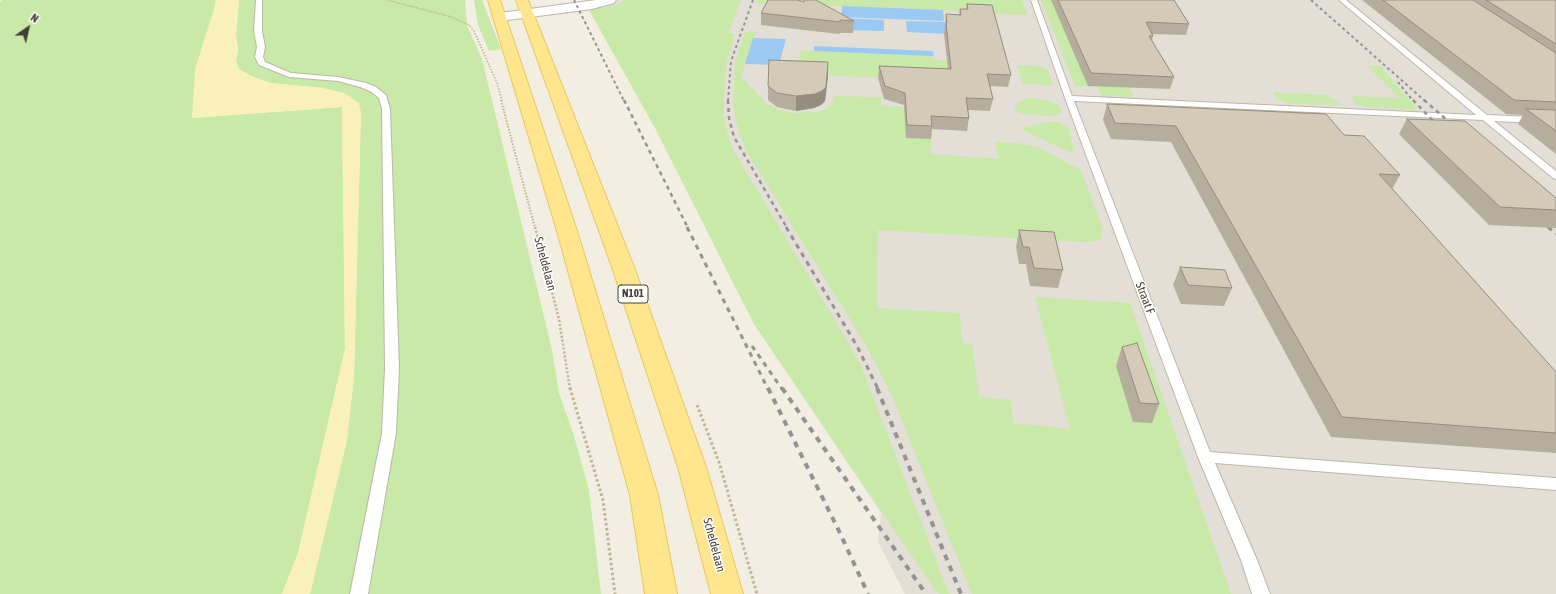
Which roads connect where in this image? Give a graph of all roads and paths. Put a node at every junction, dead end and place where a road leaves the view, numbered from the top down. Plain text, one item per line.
1 (259, 0) edge
2 (387, 0) edge
3 (610, 0) edge
4 (1034, 0) edge
5 (1342, 0) edge
6 (525, 7) edge
7 (497, 9) edge
8 (1069, 98) junction
9 (1485, 118) junction
10 (1556, 121) edge
11 (1556, 176) edge
12 (1205, 457) junction
13 (1556, 484) edge
14 (359, 594) edge
15 (615, 594) edge
16 (661, 594) edge
17 (727, 594) edge
18 (1261, 594) edge

1 - 14 lane
2 - 15 path, Scheldelaan
3 - 6 street
4 - 8 lane, Straat F
5 - 9 lane
6 - 7 street
6 - 17 main road, Scheldelaan / N101
7 - 16 main road
8 - 9 lane
8 - 12 lane, Straat F
9 - 10 lane
9 - 11 lane
12 - 13 lane
12 - 18 lane, Straat F

